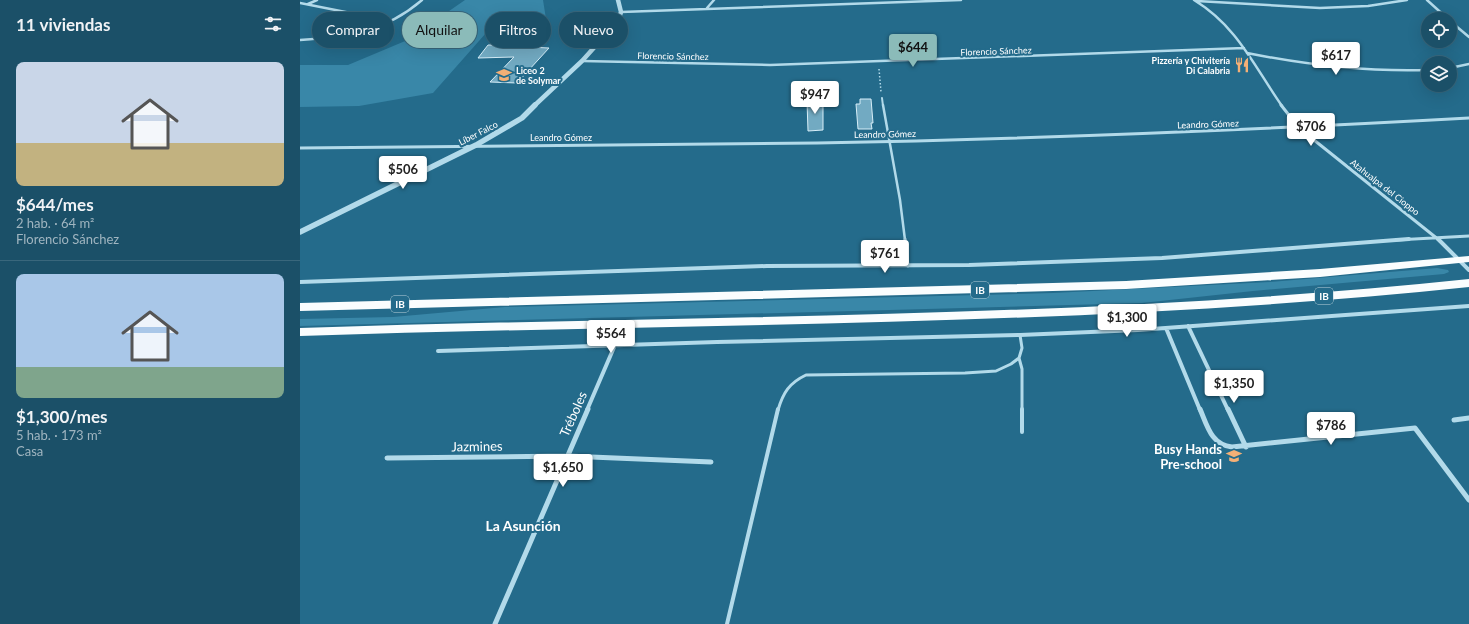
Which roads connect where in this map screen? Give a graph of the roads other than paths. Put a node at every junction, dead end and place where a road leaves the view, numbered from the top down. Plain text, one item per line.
1 (317, 0) edge
2 (422, 0) edge
3 (618, 0) edge
4 (714, 0) edge
5 (961, 0) edge
6 (1407, 0) edge
7 (1427, 0) edge
8 (1196, 1) edge
9 (300, 3) edge
10 (307, 4) junction
11 (707, 8) junction
12 (347, 12) edge
13 (621, 12) joint
14 (1440, 12) edge
15 (394, 19) edge
16 (1457, 27) edge
17 (1469, 37) edge
18 (312, 39) edge
19 (300, 40) edge
20 (594, 48) edge
21 (1244, 48) junction
22 (1247, 53) junction
23 (582, 61) junction
24 (1469, 64) edge
25 (1457, 67) edge
26 (1421, 70) edge
27 (882, 98) road end
28 (1469, 118) edge
29 (1299, 128) junction
30 (890, 141) junction
31 (476, 145) junction
32 (300, 148) edge
33 (300, 232) edge
34 (1469, 236) edge
35 (1436, 237) junction
36 (1464, 260) edge
37 (908, 266) junction
38 (1469, 270) edge
39 (300, 282) edge
40 (1469, 283) edge
41 (1469, 306) edge
42 (300, 307) edge
43 (1188, 326) junction
44 (1166, 328) junction
45 (300, 332) edge
46 (1020, 335) junction
47 (616, 346) junction
48 (438, 351) dead end
49 (1019, 358) junction
50 (1469, 418) edge
51 (1454, 420) dead end
52 (1022, 432) dead end
53 (1246, 447) junction
54 (567, 456) junction
55 (387, 458) dead end
56 (711, 462) dead end
57 (1469, 500) edge
58 (495, 624) edge
59 (727, 624) edge

1 - 10 street
2 - 15 street
3 - 13 street
4 - 11 street
5 - 11 street
6 - 8 street
7 - 14 street
8 - 21 street, Atahualpa del Cioppo
9 - 10 street
10 - 12 street
11 - 13 street
16 - 17 street
18 - 19 street
20 - 23 street, Líber Falco
21 - 22 street, Atahualpa del Cioppo
21 - 23 street, Florencio Sánchez
22 - 26 street
22 - 29 street, Atahualpa del Cioppo
23 - 31 street, Líber Falco
24 - 25 street
27 - 30 lane
28 - 29 street, Leandro Gómez
29 - 30 street, Leandro Gómez
29 - 35 street, Atahualpa del Cioppo
30 - 31 street, Leandro Gómez
30 - 37 lane
31 - 32 street, Leandro Gómez
31 - 33 street, Líber Falco
34 - 35 street
35 - 36 street, Atahualpa del Cioppo
35 - 37 street
36 - 38 street, Atahualpa del Cioppo
36 - 42 highway, IB
37 - 39 street
40 - 45 highway, IB
41 - 43 street
43 - 44 street
43 - 53 street
44 - 46 street
44 - 53 street
46 - 47 street
46 - 49 lane
47 - 48 street
47 - 54 street, Tréboles
49 - 52 lane
49 - 59 lane
50 - 51 street
53 - 57 street
54 - 55 street, Jazmines
54 - 56 street, Jazmines
54 - 58 street, Tréboles

